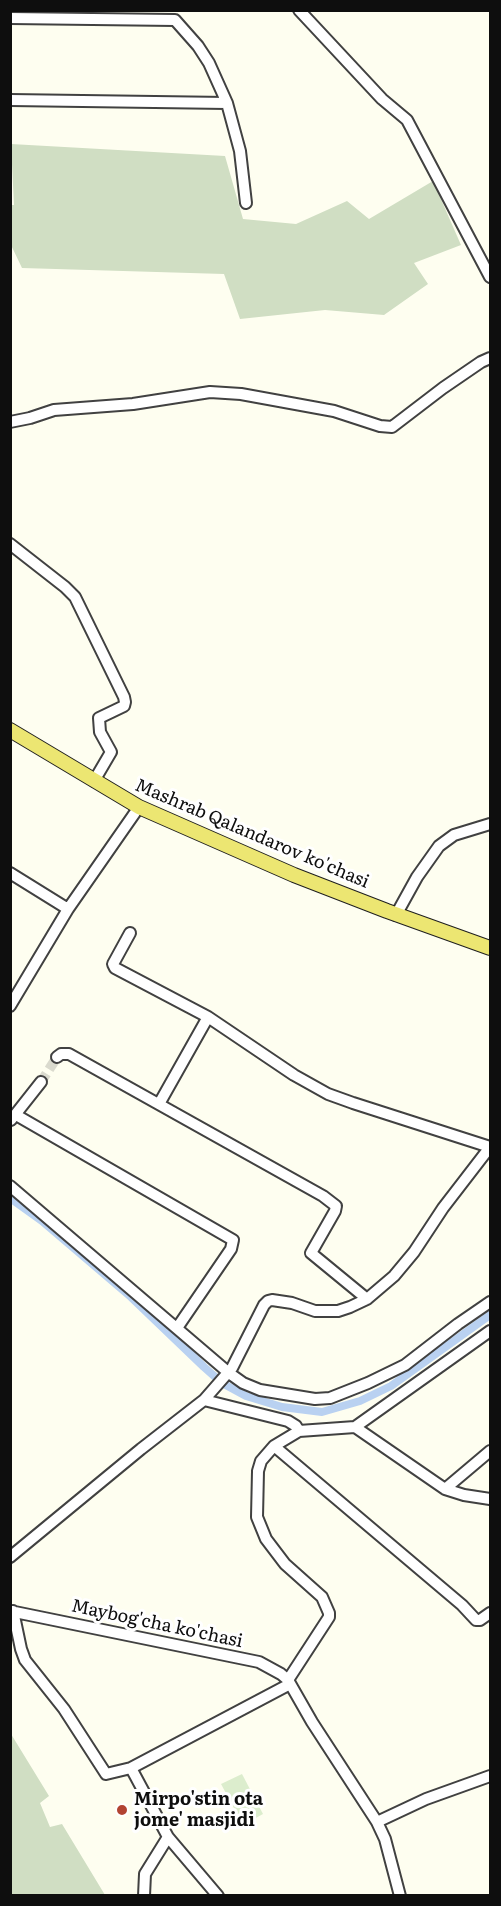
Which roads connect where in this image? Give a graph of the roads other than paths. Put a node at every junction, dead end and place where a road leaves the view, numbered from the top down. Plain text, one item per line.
1 (299, 10) edge
2 (10, 18) edge
3 (10, 100) edge
4 (227, 103) junction
5 (246, 203) dead end
6 (490, 277) edge
7 (490, 358) edge
8 (10, 422) edge
9 (10, 544) edge
10 (10, 730) edge
11 (94, 781) junction
12 (139, 807) junction
13 (490, 824) edge
14 (10, 873) edge
15 (68, 909) junction
16 (396, 915) junction
17 (130, 933) dead end
18 (490, 948) edge
19 (10, 1006) edge
20 (208, 1017) junction
21 (57, 1058) dead end
22 (41, 1082) tunnel mouth
23 (159, 1104) junction
24 (13, 1118) edge
25 (490, 1147) edge
26 (10, 1186) edge
27 (367, 1299) junction
28 (490, 1302) edge
29 (177, 1328) junction
30 (490, 1331) edge
31 (227, 1375) junction
32 (205, 1399) junction
33 (355, 1427) junction
34 (299, 1431) junction
35 (274, 1446) junction
36 (490, 1451) edge
37 (445, 1488) junction
38 (490, 1499) edge
39 (10, 1557) edge
40 (12, 1611) edge
41 (490, 1613) edge
42 (289, 1682) junction
43 (130, 1768) junction
44 (490, 1776) edge
45 (377, 1822) junction
46 (168, 1838) junction
47 (144, 1896) edge
48 (218, 1896) edge
49 (400, 1896) edge

1 - 6 street
2 - 4 street
3 - 4 street
4 - 5 street
7 - 8 street
9 - 11 street
10 - 11 main road, Mashrab Qalandarov ko'chasi
11 - 12 main road, Mashrab Qalandarov ko'chasi
12 - 15 street
12 - 16 main road, Mashrab Qalandarov ko'chasi
13 - 16 street
14 - 15 street
15 - 19 street
16 - 18 main road, Mashrab Qalandarov ko'chasi
17 - 20 street
20 - 23 street
20 - 25 street
21 - 23 street
22 - 24 street
23 - 27 street
24 - 29 street
25 - 27 street
26 - 29 street
27 - 31 street
28 - 31 street
29 - 31 street
30 - 33 street
31 - 32 street
32 - 34 street
32 - 39 street
33 - 34 street
33 - 37 street
34 - 35 street
35 - 41 street
35 - 42 street
36 - 37 street
37 - 38 street
40 - 42 street, Maybog'cha ko'chasi
40 - 43 street
42 - 43 street
42 - 45 street, Maybog'cha ko'chasi
43 - 46 street
44 - 45 street
45 - 49 street, Maybog'cha ko'chasi
46 - 47 street
46 - 48 street

